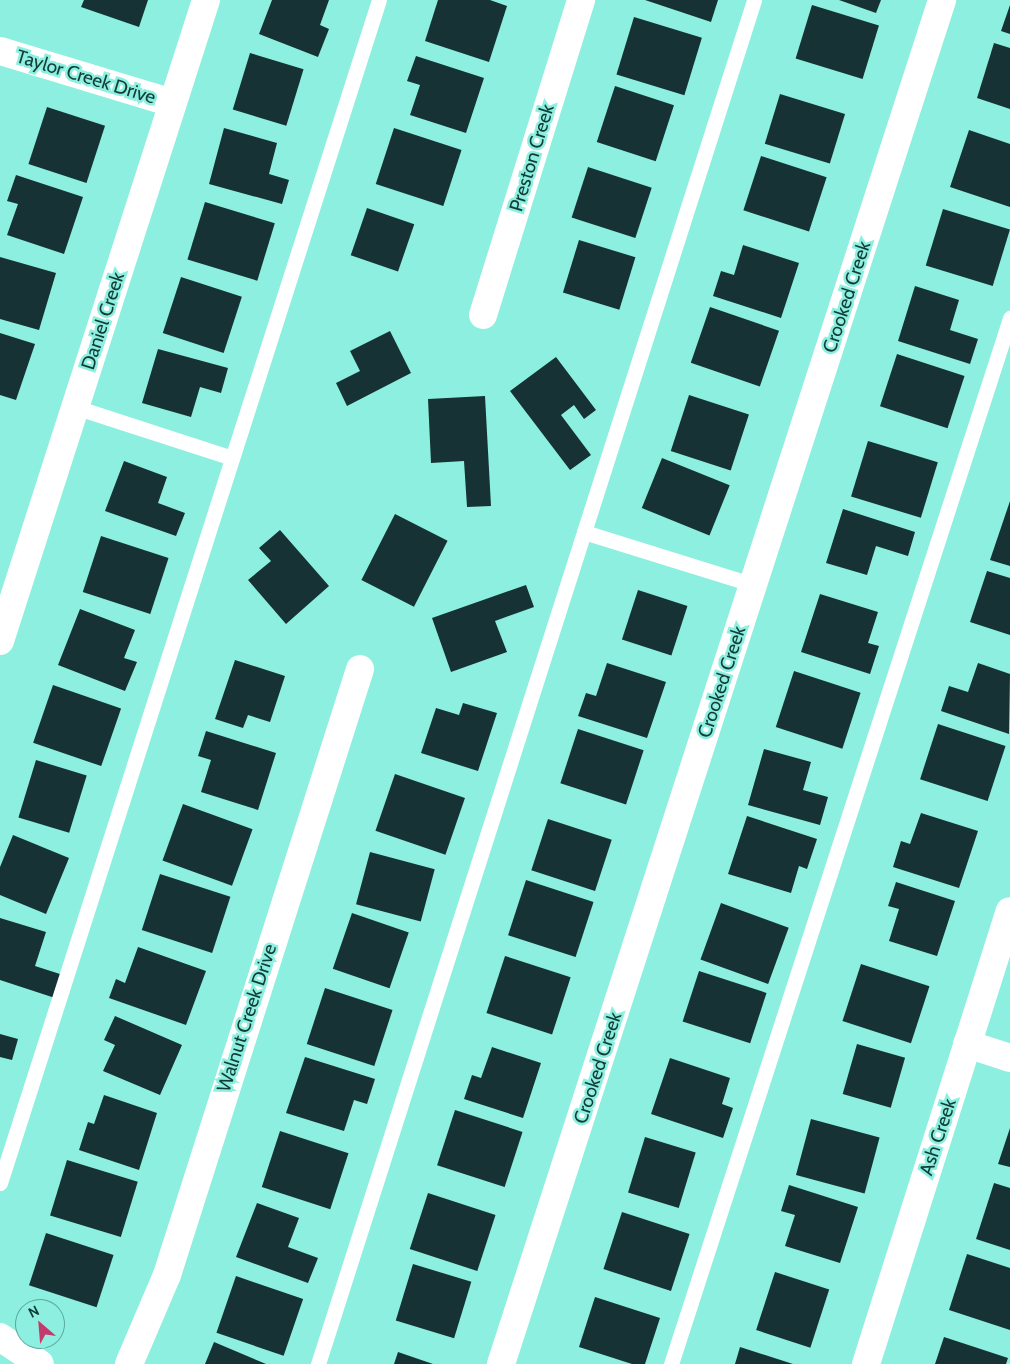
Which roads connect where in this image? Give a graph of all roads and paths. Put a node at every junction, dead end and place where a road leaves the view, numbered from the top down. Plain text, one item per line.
1 (206, 0) edge
2 (379, 0) edge
3 (581, 0) edge
4 (754, 0) edge
5 (942, 0) edge
6 (1, 54) edge
7 (172, 103) junction
8 (483, 315) dead end
9 (1010, 318) edge
10 (75, 407) junction
11 (232, 458) junction
12 (584, 532) junction
13 (754, 585) junction
14 (0, 641) edge
15 (360, 670) dead end
16 (1010, 911) edge
17 (967, 1044) junction
18 (1010, 1058) edge
19 (0, 1183) edge
20 (0, 1337) edge
21 (40, 1364) edge
22 (128, 1364) edge
23 (318, 1364) edge
24 (501, 1364) edge
25 (671, 1364) edge
26 (866, 1364) edge

1 - 7 street, Daniel Creek
2 - 11 lane
3 - 8 street, Preston Creek
4 - 12 lane
5 - 13 street, Crooked Creek
6 - 7 street, Taylor Creek Drive
7 - 10 street, Daniel Creek
9 - 25 lane
10 - 11 lane
10 - 14 street, Daniel Creek
11 - 19 lane
12 - 13 lane
12 - 23 lane
13 - 24 street, Crooked Creek
15 - 22 street, Walnut Creek Drive
16 - 17 street, Ash Creek
17 - 18 street
17 - 26 street, Ash Creek
20 - 21 street

